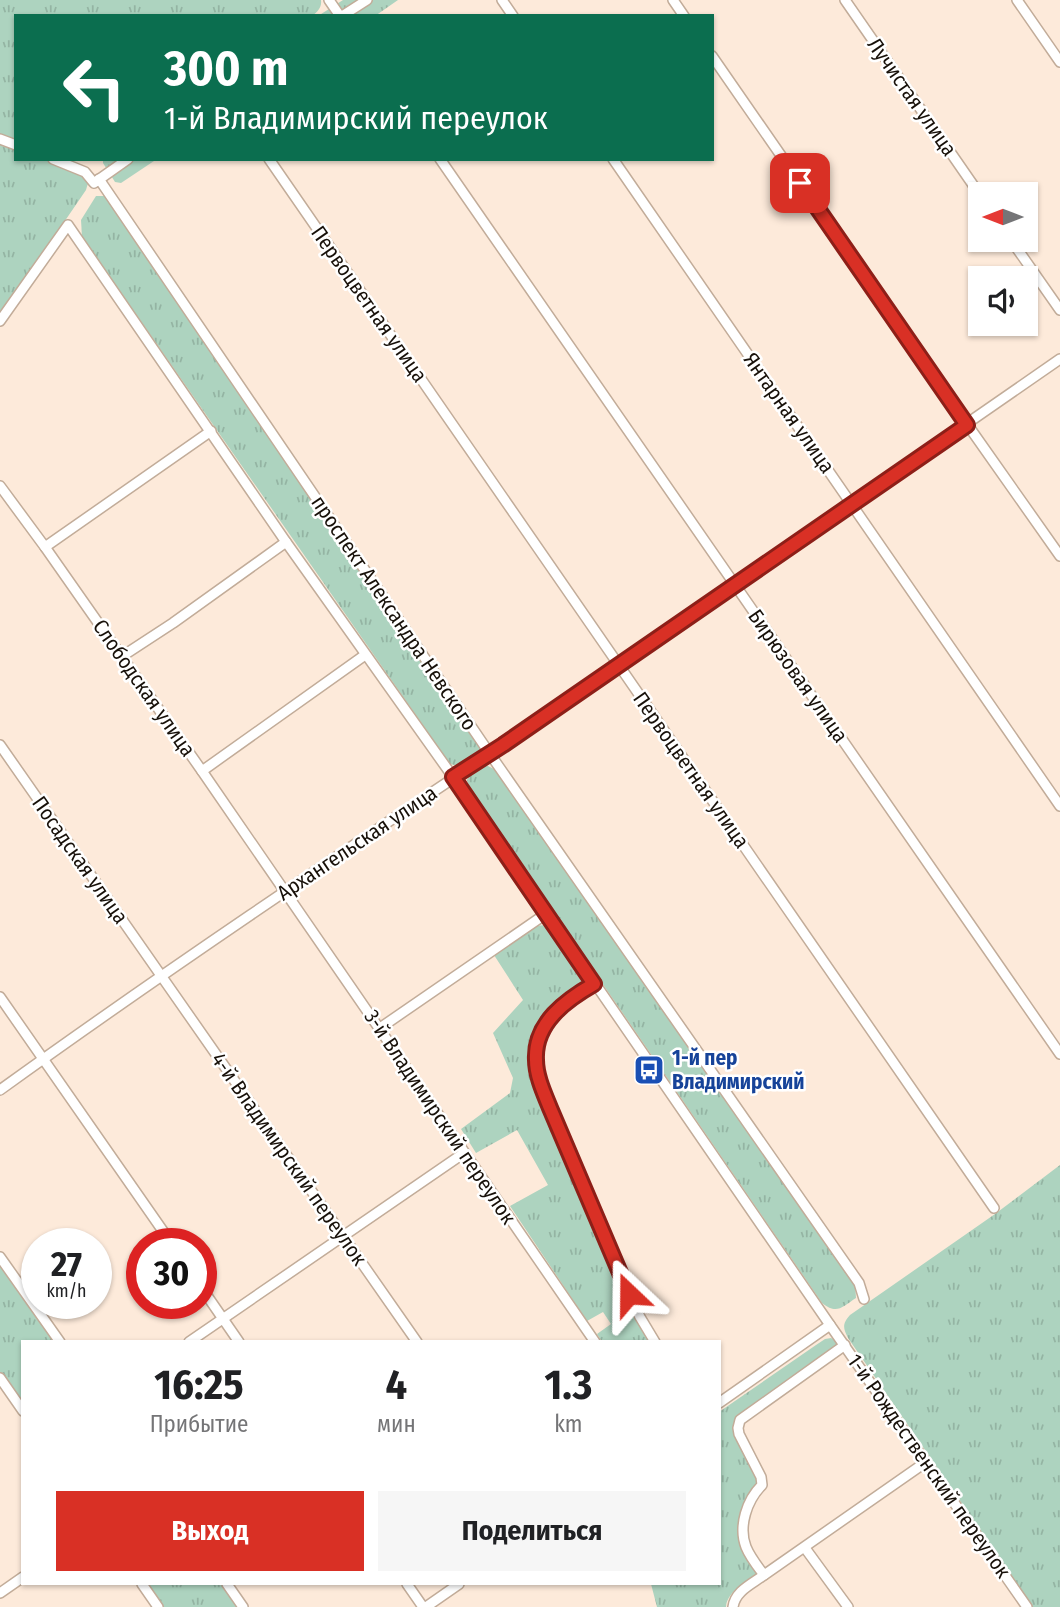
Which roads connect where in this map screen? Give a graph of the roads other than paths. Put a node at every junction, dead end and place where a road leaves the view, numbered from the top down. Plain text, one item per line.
1 (367, 0) edge
2 (845, 0) edge
3 (1017, 0) edge
4 (344, 14) edge
5 (714, 59) edge
6 (1060, 62) edge
7 (57, 161) edge
8 (125, 161) edge
9 (270, 161) edge
10 (441, 161) edge
11 (614, 161) edge
12 (99, 179) junction
13 (971, 182) edge
14 (1019, 252) edge
15 (1060, 310) edge
16 (0, 321) edge
17 (1060, 359) edge
18 (967, 425) junction
19 (211, 430) junction
20 (0, 486) edge
21 (852, 504) junction
22 (286, 542) junction
23 (45, 547) junction
24 (1060, 556) edge
25 (735, 584) junction
26 (365, 655) junction
27 (121, 657) junction
28 (619, 666) junction
29 (0, 745) edge
30 (490, 754) junction
31 (202, 771) junction
32 (453, 777) junction
33 (1060, 806) edge
34 (285, 892) junction
35 (547, 913) junction
36 (161, 976) junction
37 (594, 984) junction
38 (0, 997) edge
39 (380, 1028) junction
40 (1060, 1054) edge
41 (43, 1058) junction
42 (0, 1090) edge
43 (464, 1153) junction
44 (994, 1208) dead end
45 (161, 1228) edge
46 (343, 1235) junction
47 (0, 1257) edge
48 (864, 1299) dead end
49 (217, 1310) edge
50 (223, 1318) junction
51 (830, 1325) junction
52 (59, 1340) edge
53 (192, 1340) edge
54 (238, 1340) edge
55 (416, 1340) edge
56 (594, 1340) edge
57 (654, 1340) edge
58 (845, 1345) junction
59 (0, 1378) edge
60 (721, 1402) edge
61 (21, 1407) edge
62 (926, 1462) junction
63 (805, 1548) junction
64 (764, 1575) junction
65 (21, 1578) edge
66 (143, 1585) edge
67 (228, 1585) edge
68 (408, 1585) edge
69 (458, 1585) edge
70 (0, 1593) edge
71 (158, 1607) edge
72 (243, 1607) edge
73 (425, 1607) edge
74 (733, 1607) edge
75 (848, 1607) edge
76 (1027, 1607) edge

1 - 4 street
2 - 13 street, Лучистая улица
3 - 6 street
5 - 18 street
7 - 12 street
8 - 12 street
9 - 28 street, Первоцветная улица
10 - 25 street, Бирюзовая улица
11 - 21 street, Янтарная улица
12 - 30 street, проспект Александра Невского
14 - 15 street
16 - 19 street, проспект Александра Невского
17 - 18 street, Архангельская улица
18 - 21 street, Архангельская улица
18 - 24 street
19 - 22 street, проспект Александра Невского
19 - 23 street
20 - 23 street, Слободская улица
21 - 25 street, Архангельская улица
21 - 33 street, Янтарная улица
22 - 26 street, проспект Александра Невского
22 - 27 street
23 - 27 street, Слободская улица
25 - 28 street, Архангельская улица
25 - 40 street, Бирюзовая улица
26 - 31 street
26 - 32 street, проспект Александра Невского
27 - 31 street, Слободская улица
28 - 30 street, Архангельская улица
28 - 44 street, Первоцветная улица
29 - 36 street, Посадская улица
30 - 32 street, Архангельская улица
30 - 48 street, проспект Александра Невского
31 - 34 street, Слободская улица
32 - 34 street, Архангельская улица
32 - 35 street, проспект Александра Невского
34 - 36 street, Архангельская улица
34 - 39 street, 3-й Владимирский переулок
35 - 37 street, проспект Александра Невского
35 - 39 street
36 - 41 street, Архангельская улица
36 - 46 street, 4-й Владимирский переулок
37 - 51 street, 1-й Рождественский переулок
37 - 57 street
38 - 41 street
39 - 43 street, 3-й Владимирский переулок
41 - 42 street, Архангельская улица
41 - 45 street
43 - 46 street
43 - 56 street, 3-й Владимирский переулок
46 - 50 street
46 - 55 street, 4-й Владимирский переулок
47 - 52 street
49 - 50 street
50 - 53 street
50 - 54 street
51 - 58 street, 1-й Рождественский переулок
51 - 60 street
58 - 62 street, 1-й Рождественский переулок
58 - 64 street
59 - 61 street
62 - 63 street
62 - 76 street, 1-й Рождественский переулок
63 - 64 street
63 - 75 street
64 - 74 street
65 - 70 street
66 - 71 street
67 - 72 street
68 - 73 street
69 - 73 street

